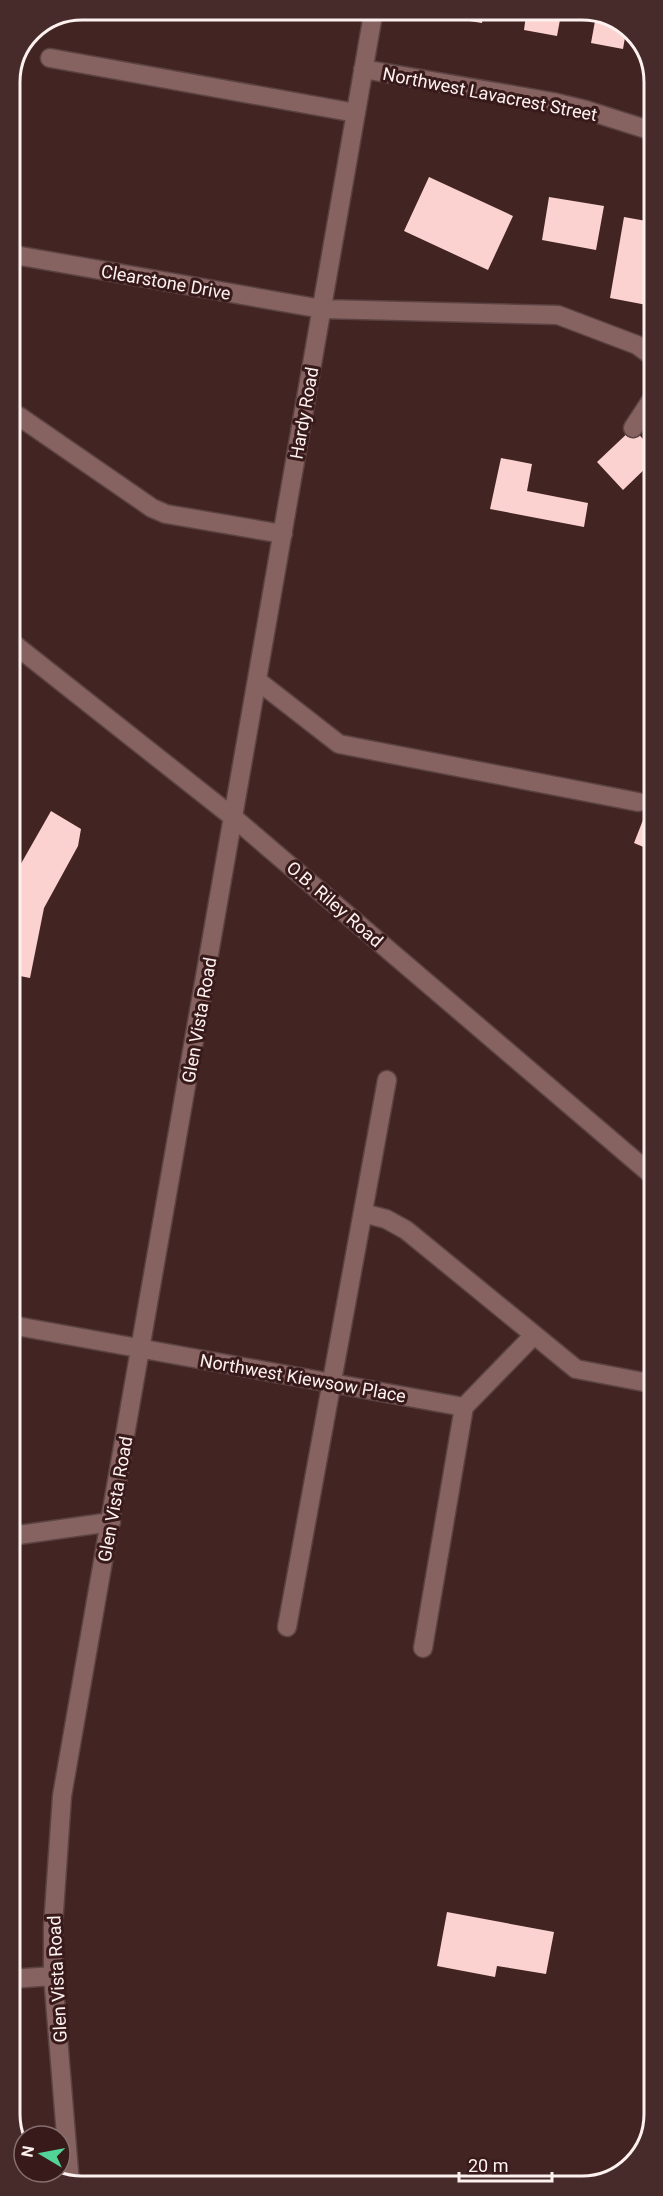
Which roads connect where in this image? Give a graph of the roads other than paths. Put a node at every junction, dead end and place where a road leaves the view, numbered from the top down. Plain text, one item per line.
1 (372, 20) edge
2 (50, 58) dead end
3 (363, 69) junction
4 (356, 113) junction
5 (644, 129) edge
6 (20, 256) edge
7 (322, 309) junction
8 (644, 350) edge
9 (644, 411) edge
10 (20, 417) edge
11 (633, 428) dead end
12 (283, 534) junction
13 (20, 649) edge
14 (258, 681) junction
15 (638, 802) dead end
16 (234, 818) junction
17 (387, 1080) dead end
18 (644, 1168) edge
19 (363, 1213) junction
20 (20, 1327) edge
21 (534, 1335) junction
22 (141, 1348) junction
23 (644, 1382) edge
24 (332, 1383) junction
25 (464, 1407) junction
26 (111, 1522) junction
27 (20, 1535) edge
28 (287, 1627) dead end
29 (423, 1648) dead end
30 (53, 1976) junction
31 (20, 1978) edge
32 (65, 2124) edge

1 - 3 street, Hardy Road
2 - 4 street
3 - 4 street, Hardy Road
3 - 5 street, Northwest Lavacrest Street
4 - 7 street, Hardy Road
6 - 7 street, Clearstone Drive
7 - 8 street, Clearstone Drive
7 - 12 street, Hardy Road
9 - 11 street
10 - 12 street
12 - 14 street, Hardy Road
13 - 16 street, O.B. Riley Road
14 - 15 street
14 - 16 street, Hardy Road
16 - 18 street, O.B. Riley Road
16 - 22 street, Glen Vista Road
17 - 19 street
19 - 21 street
19 - 24 street
20 - 22 street, Northwest Kiewsow Place
21 - 23 street
21 - 25 street
22 - 24 street, Northwest Kiewsow Place
22 - 26 street, Glen Vista Road
24 - 25 street, Northwest Kiewsow Place
24 - 28 street
25 - 29 street
26 - 27 street
26 - 30 street, Glen Vista Road
30 - 31 street
30 - 32 street, Glen Vista Road

